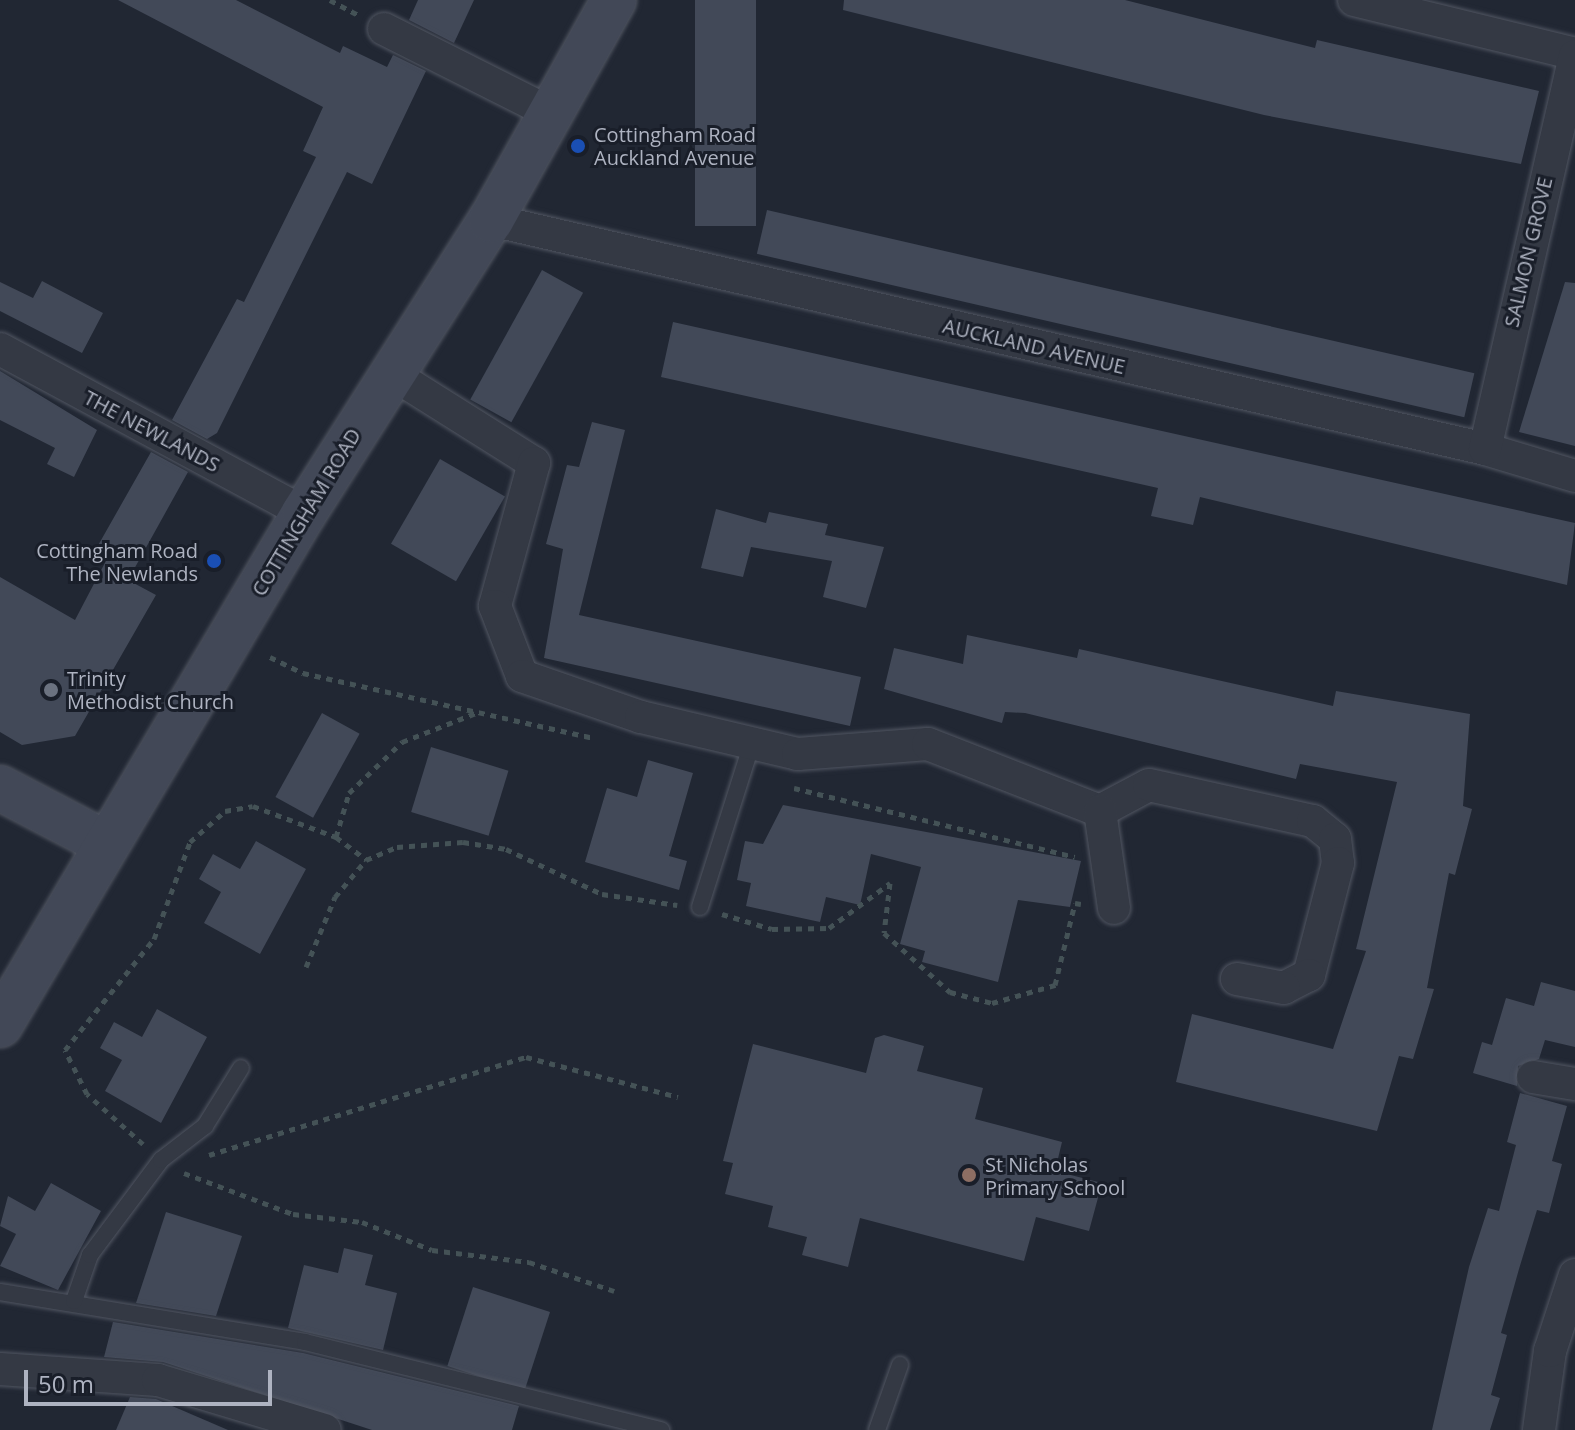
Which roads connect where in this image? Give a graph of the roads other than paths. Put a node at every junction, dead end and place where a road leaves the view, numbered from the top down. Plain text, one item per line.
1 (614, 0) edge
2 (1354, 0) edge
3 (384, 29) dead end
4 (1575, 55) edge
5 (551, 113) junction
6 (491, 220) junction
7 (0, 349) edge
8 (391, 373) junction
9 (1485, 449) junction
10 (1575, 476) edge
11 (304, 513) junction
12 (752, 743) junction
13 (0, 788) edge
14 (1100, 811) junction
15 (105, 843) junction
16 (1101, 906) road end
17 (700, 907) road end
18 (1237, 979) dead end
19 (0, 1025) edge
20 (241, 1068) dead end
21 (1533, 1077) dead end
22 (1575, 1084) edge
23 (1575, 1275) edge
24 (0, 1292) edge
25 (74, 1301) junction
26 (900, 1365) dead end
27 (0, 1369) edge
28 (325, 1430) edge
29 (661, 1430) edge
30 (877, 1430) edge
31 (1539, 1430) edge

1 - 5 main road, COTTINGHAM ROAD
2 - 4 street
3 - 5 street
4 - 9 street, SALMON GROVE
5 - 6 main road, COTTINGHAM ROAD
6 - 8 main road, COTTINGHAM ROAD
6 - 9 street, AUCKLAND AVENUE
7 - 11 street, THE NEWLANDS
8 - 11 main road, COTTINGHAM ROAD
8 - 12 street
9 - 10 street, AUCKLAND AVENUE
11 - 15 main road, COTTINGHAM ROAD
12 - 14 street
12 - 17 lane
13 - 15 main road
14 - 16 street
14 - 18 street
15 - 19 main road, COTTINGHAM ROAD
20 - 25 lane
21 - 22 street
23 - 31 street
24 - 25 lane
25 - 29 lane
26 - 30 lane
27 - 28 street

